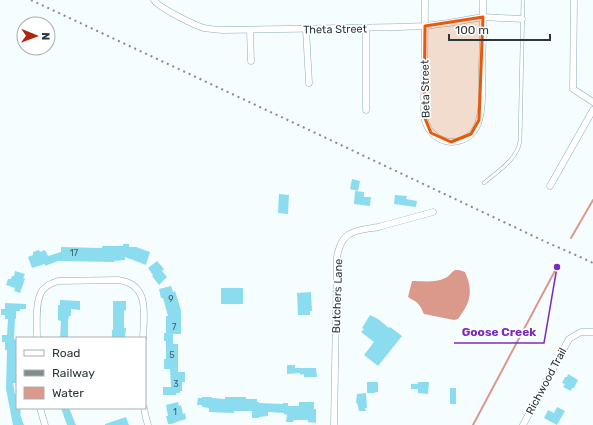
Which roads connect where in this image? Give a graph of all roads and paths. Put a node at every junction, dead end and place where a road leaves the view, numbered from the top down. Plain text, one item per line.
1 (154, 0) edge
2 (426, 0) edge
3 (483, 0) edge
4 (523, 0) edge
5 (574, 0) edge
6 (483, 17) junction
7 (522, 18) junction
8 (425, 26) junction
9 (366, 28) junction
10 (306, 29) junction
11 (250, 30) junction
12 (250, 61) dead end
13 (309, 83) dead end
14 (593, 102) edge
15 (366, 110) dead end
16 (593, 110) edge
17 (484, 183) dead end
18 (550, 186) dead end
19 (433, 212) dead end
20 (593, 332) edge
21 (37, 337) edge
22 (143, 337) edge
23 (40, 409) edge
24 (144, 409) edge
25 (45, 425) edge
26 (148, 425) edge
27 (334, 425) edge
28 (523, 425) edge

1 - 11 street, Theta Street
2 - 8 street, Beta Street
3 - 6 street, Beta Street
4 - 7 lane
5 - 14 street
6 - 7 street, Theta Street
6 - 8 street, Theta Street
6 - 8 street, Beta Street
7 - 17 lane
8 - 9 street, Theta Street
9 - 10 street, Theta Street
9 - 15 street
10 - 11 street, Theta Street
10 - 13 street
11 - 12 street
16 - 18 street
19 - 27 street, Butchers Lane
20 - 28 street, Richwood Trail
21 - 22 street
23 - 25 street
24 - 26 street

